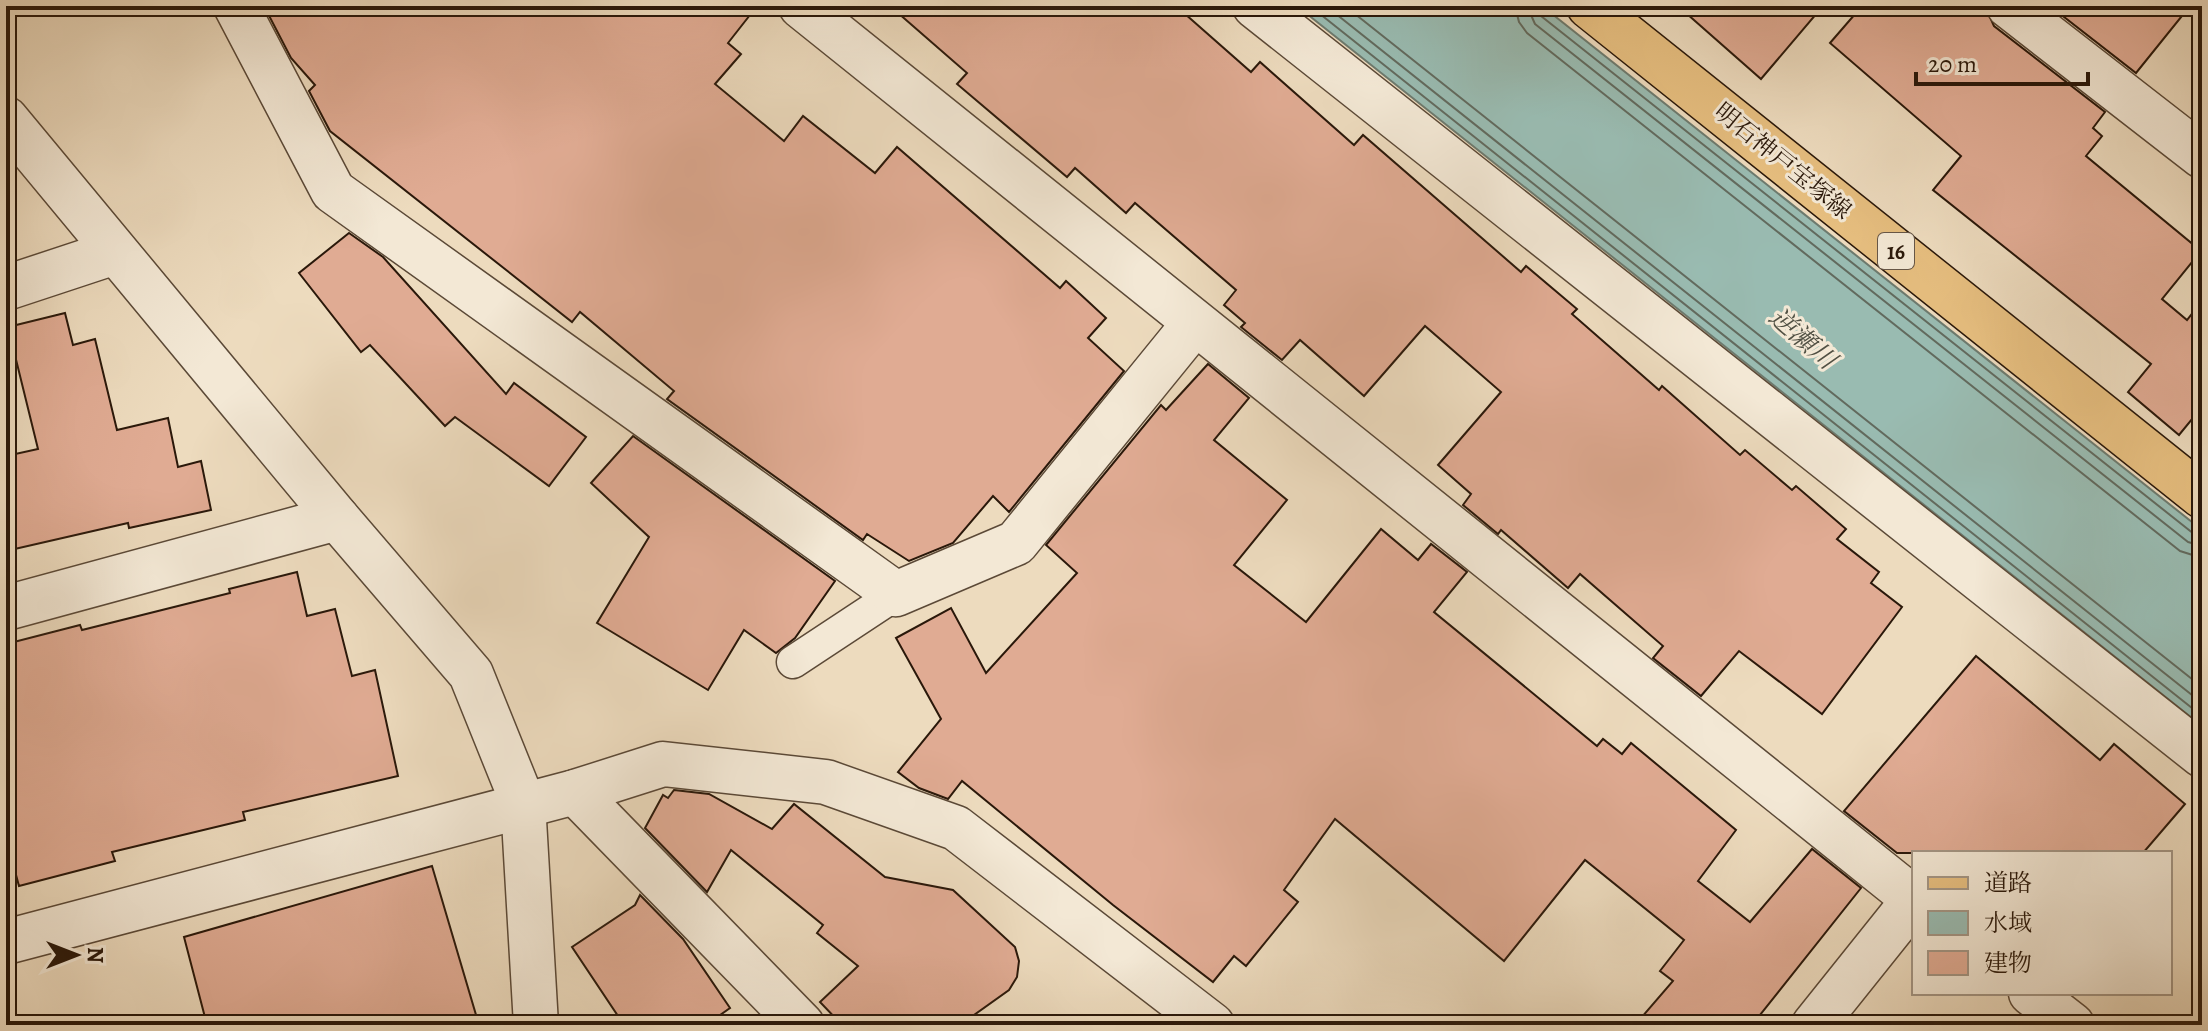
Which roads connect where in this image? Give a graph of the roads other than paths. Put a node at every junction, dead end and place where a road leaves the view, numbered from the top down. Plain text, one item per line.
1 (236, 6) edge
2 (801, 6) edge
3 (1255, 6) edge
4 (1589, 6) edge
5 (2009, 6) edge
6 (6, 119) edge
7 (2202, 156) edge
8 (115, 252) junction
9 (6, 288) edge
10 (1194, 324) junction
11 (2202, 496) edge
12 (337, 518) junction
13 (896, 594) junction
14 (6, 608) edge
15 (793, 662) dead end
16 (2202, 755) edge
17 (575, 792) junction
18 (523, 803) junction
19 (1912, 898) edge
20 (1912, 902) edge
21 (6, 942) edge
22 (2034, 995) edge
23 (536, 1025) edge
24 (802, 1025) edge
25 (1212, 1025) edge
26 (1814, 1025) edge
27 (2072, 1025) edge

1 - 13 street
2 - 10 street
3 - 16 street
4 - 11 main road, 明石神戸宝塚線 / 16
5 - 7 street
6 - 8 street
8 - 9 street
8 - 12 street
10 - 13 street
10 - 19 street
12 - 14 street
12 - 18 street
13 - 15 lane
17 - 18 street
17 - 24 street
17 - 25 street
18 - 21 street
18 - 23 street
20 - 26 street
22 - 27 street

